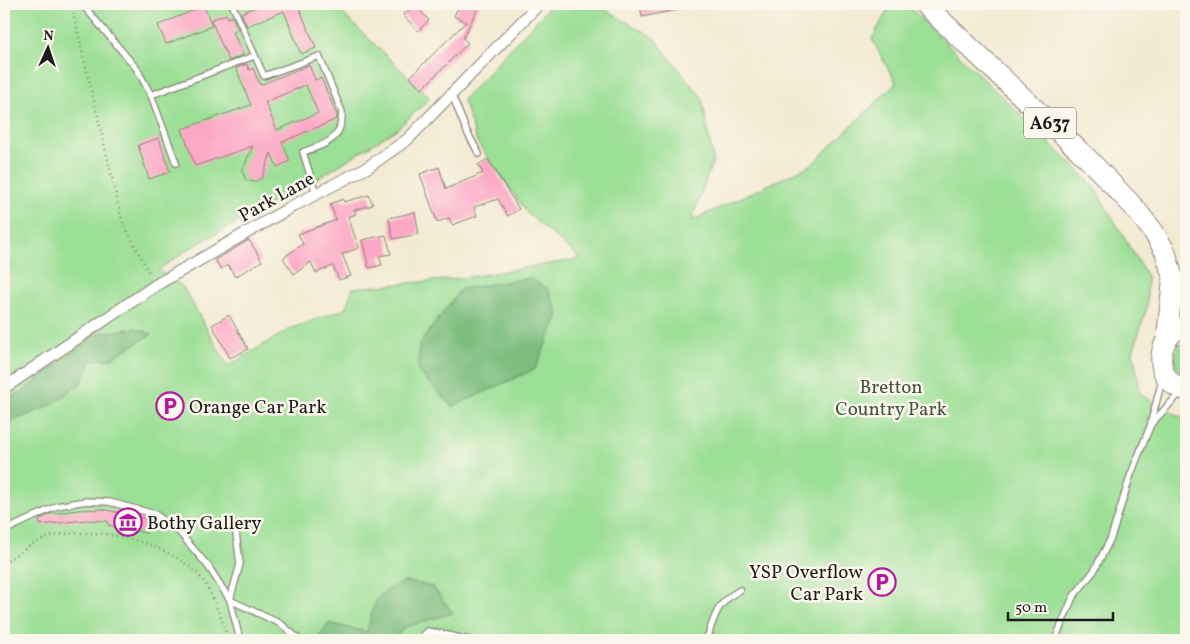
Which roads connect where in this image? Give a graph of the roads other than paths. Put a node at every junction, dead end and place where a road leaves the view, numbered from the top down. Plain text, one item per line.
1 (82, 4) edge
2 (232, 4) edge
3 (539, 4) edge
4 (924, 4) edge
5 (254, 56) junction
6 (452, 95) junction
7 (151, 96) junction
8 (479, 154) dead end
9 (176, 163) dead end
10 (316, 194) junction
11 (1173, 278) junction
12 (1186, 298) edge
13 (1186, 325) edge
14 (1167, 337) junction
15 (1164, 371) junction
16 (4, 388) edge
17 (1185, 389) edge
18 (1151, 424) junction
19 (235, 525) dead end
20 (4, 531) edge
21 (740, 590) dead end
22 (230, 600) junction
23 (708, 636) junction
24 (240, 640) edge
25 (300, 640) edge
26 (419, 640) edge
27 (470, 640) edge
28 (701, 640) edge
29 (717, 640) edge
30 (1055, 640) edge

1 - 7 lane
2 - 5 lane
3 - 6 street, Park Lane
4 - 11 highway, A637
5 - 7 lane
5 - 10 lane
6 - 8 lane
6 - 10 street, Park Lane
7 - 9 lane
10 - 16 street, Park Lane
11 - 12 highway, A637
11 - 14 highway, A637
13 - 14 highway
14 - 15 highway, A637
15 - 17 highway
15 - 18 lane
17 - 18 lane
18 - 30 lane
19 - 22 lane
20 - 22 lane
21 - 23 lane
22 - 24 lane
22 - 25 lane
23 - 28 lane
23 - 29 lane
26 - 27 lane

